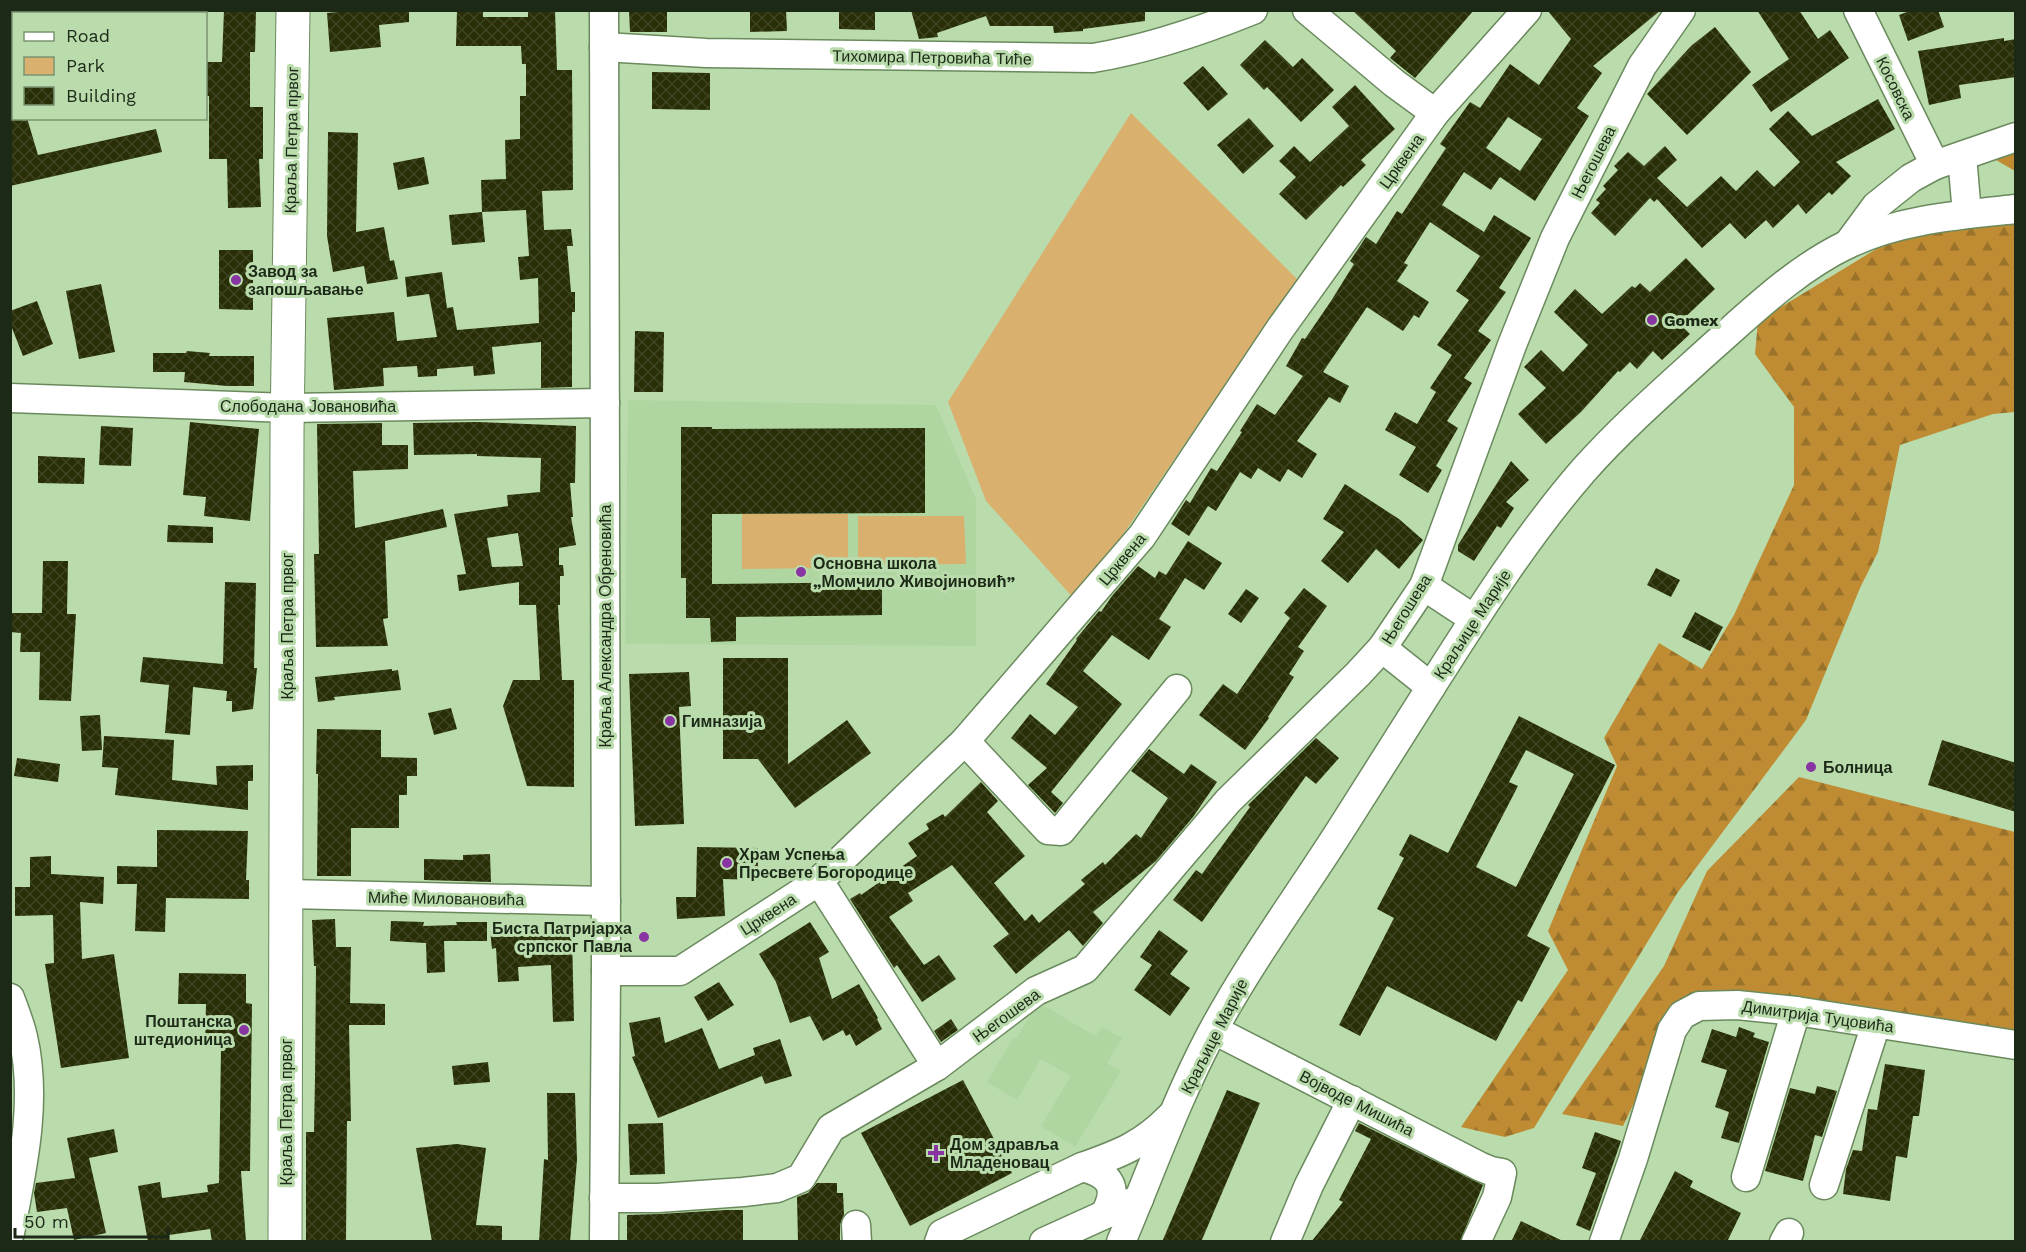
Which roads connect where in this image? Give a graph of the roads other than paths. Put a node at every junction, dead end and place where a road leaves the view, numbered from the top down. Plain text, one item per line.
1 (293, 10) edge
2 (604, 10) edge
3 (1253, 10) edge
4 (1307, 10) edge
5 (1527, 10) edge
6 (1681, 10) edge
7 (1857, 10) edge
8 (604, 47) junction
9 (1435, 113) junction
10 (2016, 137) edge
11 (1962, 156) junction
12 (1935, 165) junction
13 (2016, 209) edge
14 (1967, 214) junction
15 (1848, 244) junction
16 (10, 398) edge
17 (605, 403) junction
18 (288, 408) junction
19 (1424, 586) junction
20 (1474, 619) junction
21 (1382, 648) junction
22 (1431, 687) junction
23 (1177, 688) dead end
24 (966, 741) junction
25 (819, 881) junction
26 (286, 894) junction
27 (606, 901) junction
28 (606, 971) junction
29 (10, 998) edge
30 (1796, 1011) junction
31 (1876, 1024) junction
32 (1214, 1030) junction
33 (2016, 1046) edge
34 (937, 1066) junction
35 (1352, 1100) junction
36 (1177, 1110) junction
37 (1093, 1163) junction
38 (1746, 1177) dead end
39 (1824, 1185) dead end
40 (1141, 1196) junction
41 (604, 1198) junction
42 (1105, 1214) junction
43 (1070, 1229) junction
44 (10, 1233) edge
45 (285, 1242) edge
46 (604, 1242) edge
47 (939, 1242) edge
48 (1044, 1242) edge
49 (1095, 1242) edge
50 (1121, 1242) edge
51 (1285, 1242) edge
52 (1476, 1242) edge
53 (1604, 1242) edge

1 - 18 main road, Краља Петра првог
2 - 8 street, Краља Александра Обреновића
3 - 8 street, Тихомира Петровића Тиће
4 - 9 street
5 - 9 street, Црквена
6 - 19 street, Његошева
7 - 12 street, Косовска
8 - 17 street, Краља Александра Обреновића
9 - 24 street, Црквена
10 - 11 street
11 - 12 street
11 - 14 street
12 - 15 street
13 - 14 street, Краљице Марије
14 - 15 street, Краљице Марије
15 - 20 street, Краљице Марије
16 - 18 street, Слободана Јовановића
17 - 18 street, Слободана Јовановића
17 - 27 street, Краља Александра Обреновића
18 - 26 main road, Краља Петра првог
19 - 20 street
19 - 21 street, Његошева
20 - 22 street, Краљице Марије
21 - 22 street
21 - 34 street, Његошева
22 - 32 street, Краљице Марије
23 - 24 street
24 - 25 street, Црквена
25 - 28 street, Црквена
25 - 34 street
26 - 27 street, Миће Миловановића
26 - 45 main road, Краља Петра првог
27 - 28 street, Краља Александра Обреновића
28 - 41 street, Краља Александра Обреновића
29 - 44 street
30 - 31 street, Димитрија Туцовића
30 - 38 street
30 - 53 street, Димитрија Туцовића
31 - 33 street, Димитрија Туцовића
31 - 39 street
32 - 35 street, Војводе Мишића
32 - 36 street, Краљице Марије
34 - 41 street, Његошева
35 - 51 street
35 - 52 street, Војводе Мишића
36 - 37 street
36 - 40 street, Краљице Марије
37 - 40 street
37 - 42 street
37 - 47 street
40 - 42 street
40 - 50 street, Краљице Марије
41 - 46 street, Краља Александра Обреновића
42 - 43 street
43 - 48 street
43 - 49 street

